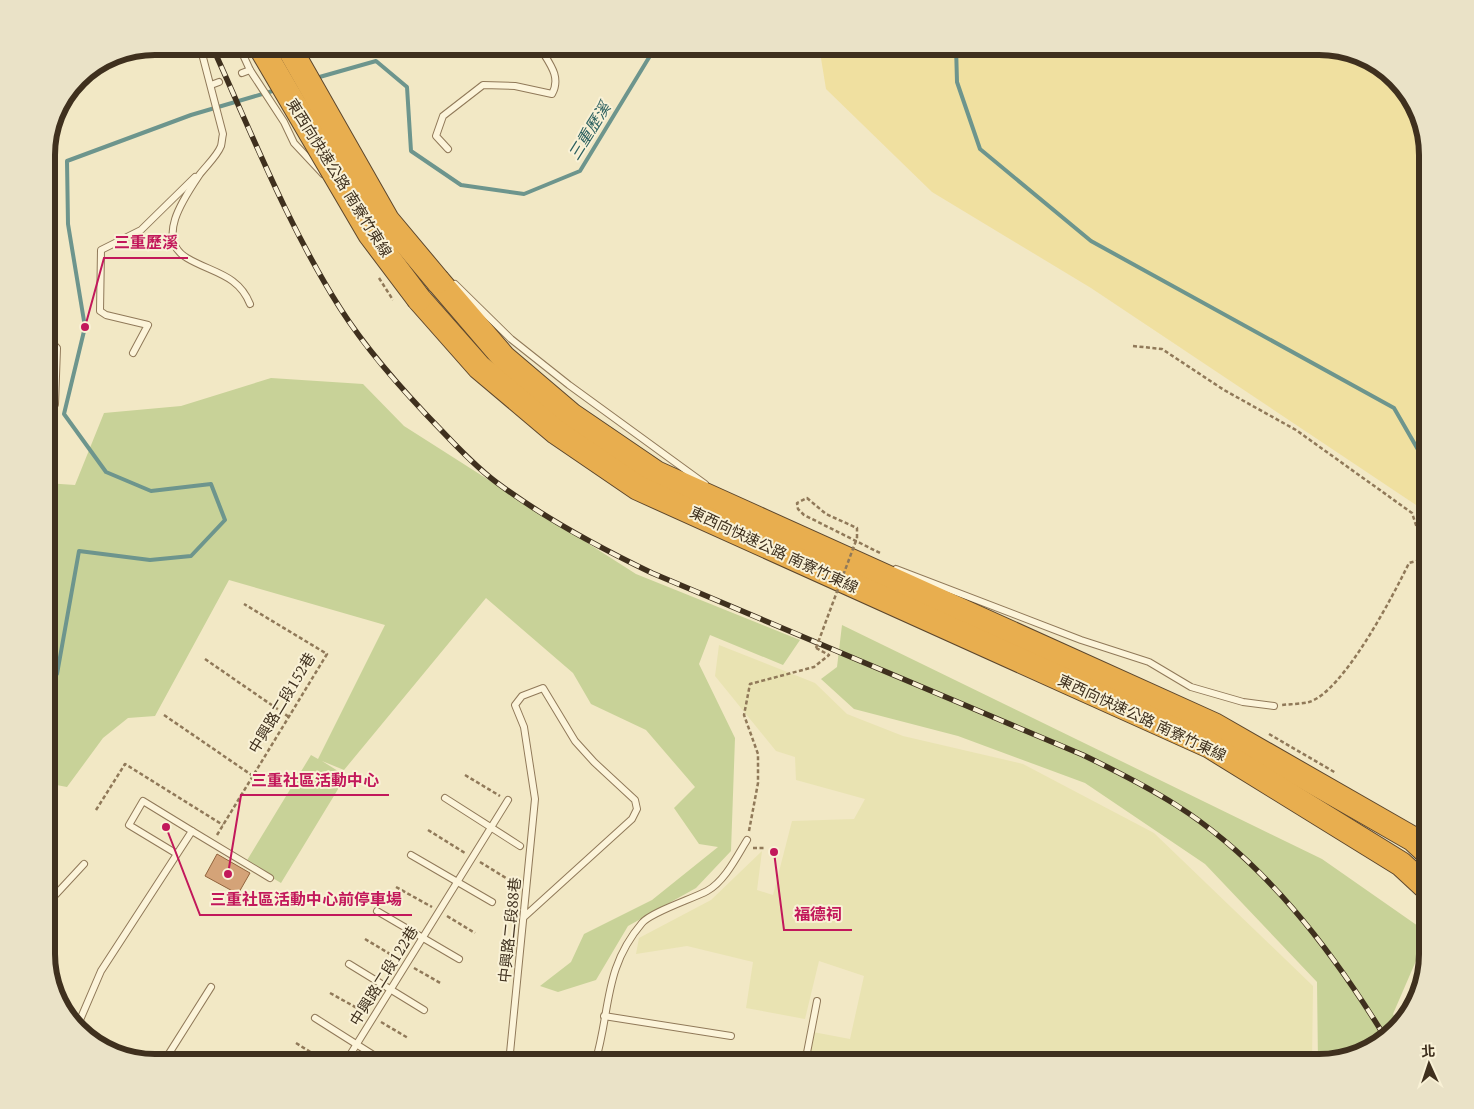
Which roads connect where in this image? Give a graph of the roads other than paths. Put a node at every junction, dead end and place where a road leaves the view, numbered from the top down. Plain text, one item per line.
1 (203, 55) edge
2 (244, 55) edge
3 (265, 55) edge
4 (293, 55) edge
5 (544, 55) edge
6 (250, 70) junction
7 (242, 73) dead end
8 (219, 82) dead end
9 (211, 85) junction
10 (448, 149) dead end
11 (205, 168) junction
12 (362, 206) dead end
13 (378, 218) dead end
14 (442, 277) junction
15 (250, 304) dead end
16 (55, 346) edge
17 (133, 353) dead end
18 (55, 404) dead end
19 (709, 487) dead end
20 (725, 496) dead end
21 (829, 543) dead end
22 (892, 568) road end
23 (1274, 706) road end
24 (445, 798) dead end
25 (508, 800) road end
26 (491, 827) junction
27 (192, 831) junction
28 (747, 840) road end
29 (1419, 844) edge
30 (520, 846) dead end
31 (177, 854) junction
32 (411, 855) dead end
33 (84, 864) dead end
34 (270, 878) dead end
35 (457, 880) junction
36 (1419, 881) edge
37 (55, 895) edge
38 (492, 902) dead end
39 (377, 911) dead end
40 (524, 917) junction
41 (422, 937) junction
42 (459, 959) dead end
43 (349, 964) dead end
44 (211, 987) dead end
45 (390, 989) junction
46 (817, 1001) dead end
47 (424, 1010) dead end
48 (604, 1016) junction
49 (315, 1018) dead end
50 (81, 1021) edge
51 (731, 1036) dead end
52 (356, 1044) junction
53 (169, 1054) edge
54 (350, 1054) edge
55 (372, 1054) edge
56 (510, 1054) edge
57 (598, 1054) edge
58 (807, 1054) edge

1 - 9 lane
2 - 6 lane
3 - 36 highway, 東西向快速公路 南寮竹東線, bridge
4 - 14 highway, 東西向快速公路 南寮竹東線, bridge
5 - 10 lane
6 - 7 lane
6 - 12 lane
8 - 9 lane
9 - 11 lane
11 - 15 lane
11 - 17 lane
13 - 14 lane
14 - 19 lane
14 - 29 highway, 東西向快速公路 南寮竹東線
16 - 18 lane
20 - 21 lane
22 - 23 lane
24 - 26 lane
25 - 26 lane, 中興路二段122巷
26 - 30 lane
26 - 35 lane, 中興路二段122巷
27 - 31 lane
27 - 31 lane
27 - 34 lane
28 - 48 lane
31 - 50 lane
32 - 35 lane
33 - 37 lane
35 - 38 lane
35 - 41 lane, 中興路二段122巷
39 - 41 lane
40 - 40 lane, 中興路二段88巷
40 - 56 lane, 中興路二段88巷
41 - 42 lane
41 - 45 lane, 中興路二段122巷
43 - 45 lane
44 - 53 lane
45 - 47 lane
45 - 52 lane, 中興路二段122巷
46 - 58 lane
48 - 51 lane
48 - 57 lane
49 - 52 lane
52 - 54 lane, 中興路二段122巷
52 - 55 lane

